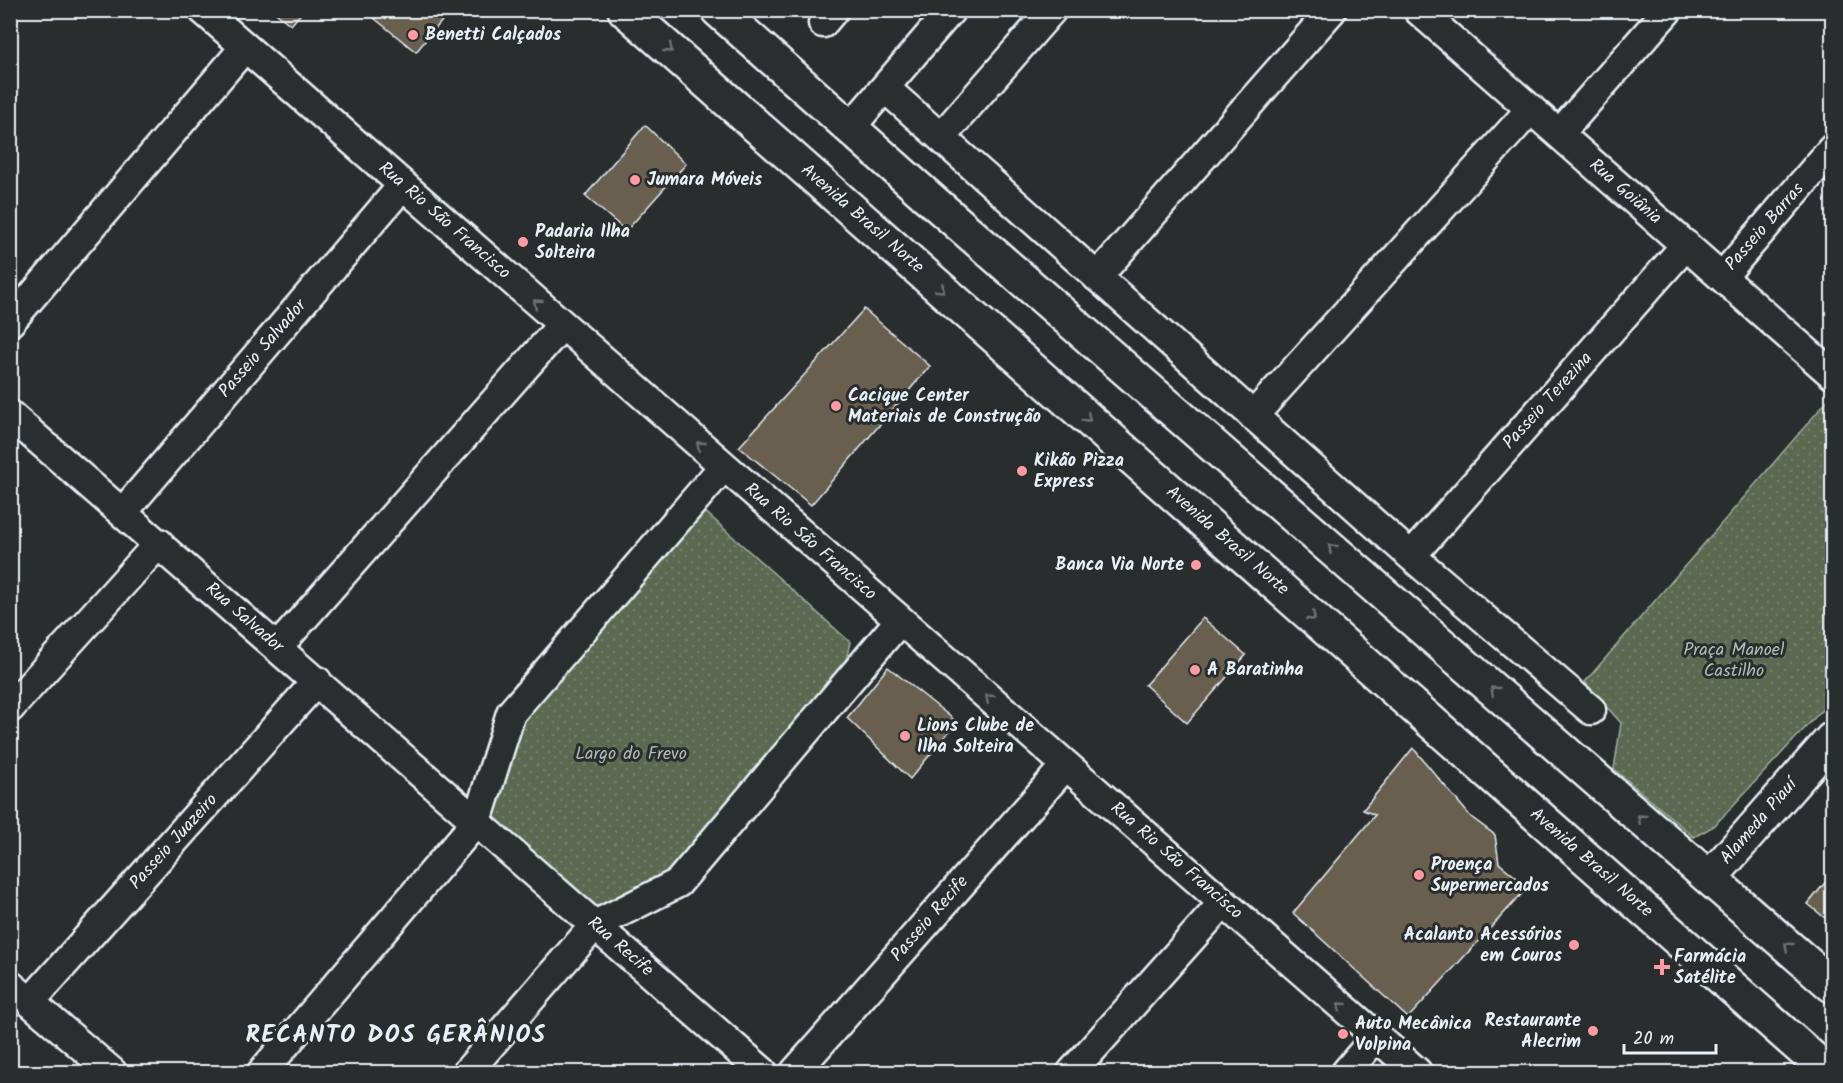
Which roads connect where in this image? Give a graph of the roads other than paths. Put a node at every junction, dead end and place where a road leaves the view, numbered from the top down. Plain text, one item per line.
1 (203, 10) edge
2 (625, 10) edge
3 (718, 10) edge
4 (951, 10) edge
5 (1052, 10) edge
6 (1332, 10) edge
7 (1418, 10) edge
8 (1668, 10) edge
9 (245, 47) junction
10 (885, 88) junction
11 (1531, 109) junction
12 (850, 128) junction
13 (1559, 134) junction
14 (941, 137) junction
15 (1833, 149) edge
16 (403, 185) junction
17 (1686, 245) junction
18 (1097, 277) junction
19 (1722, 277) junction
20 (10, 322) edge
21 (562, 325) junction
22 (1833, 374) edge
23 (10, 415) edge
24 (1253, 416) junction
25 (724, 466) junction
26 (123, 512) junction
27 (159, 543) junction
28 (1411, 556) junction
29 (900, 620) junction
30 (278, 647) junction
31 (317, 681) junction
32 (10, 708) edge
33 (1591, 710) dead end
34 (1833, 739) edge
35 (1066, 765) junction
36 (477, 821) junction
37 (1710, 878) junction
38 (1223, 903) junction
39 (595, 924) junction
40 (1833, 985) edge
41 (20, 993) edge
42 (1376, 1037) junction
43 (752, 1069) edge
44 (112, 1072) edge
45 (262, 1072) edge
46 (467, 1072) edge
47 (795, 1072) edge
48 (1072, 1072) edge
49 (1346, 1072) edge
50 (1417, 1072) edge
51 (1828, 1072) edge

1 - 9 street, Rua Rio São Francisco
2 -> 51 main road, Avenida Brasil Norte
3 - 12 main road
4 - 10 street
5 - 14 street
6 - 18 street
7 - 11 street, Rua Goiânia
8 - 13 street
9 - 16 street, Rua Rio São Francisco
9 - 20 street
10 - 12 street
10 - 14 street
11 - 13 street, Rua Goiânia
11 - 24 street
37 -> 12 main road
13 - 17 street, Rua Goiânia
14 - 18 street
15 - 19 street, Passeio Barras
21 -> 16 street, Rua Rio São Francisco
16 - 26 street, Passeio Salvador
17 - 19 street, Rua Goiânia
17 - 28 street, Passeio Terezina
18 - 24 street
19 - 22 street, Rua Goiânia
25 -> 21 street, Rua Rio São Francisco
21 - 30 street
23 - 26 street, Rua Salvador
24 - 28 street
25 - 29 street, Rua Rio São Francisco
25 - 36 street
26 - 27 street, Rua Salvador
27 - 30 street, Rua Salvador
27 - 32 street
28 - 33 street
35 -> 29 street, Rua Rio São Francisco
29 - 39 street
30 - 31 street, Rua Salvador
31 - 36 street, Rua Salvador
31 - 41 street, Passeio Juazeiro
34 - 37 main road, Alameda Piauí
35 - 38 street, Rua Rio São Francisco
35 - 47 street, Passeio Recife
36 - 39 street, Rua Recife
36 - 45 street
40 -> 37 main road
42 -> 38 street, Rua Rio São Francisco
38 - 48 street
39 - 43 street, Rua Recife
39 - 46 street
41 - 44 street
42 - 49 street
42 - 50 street, Rua Rio São Francisco

